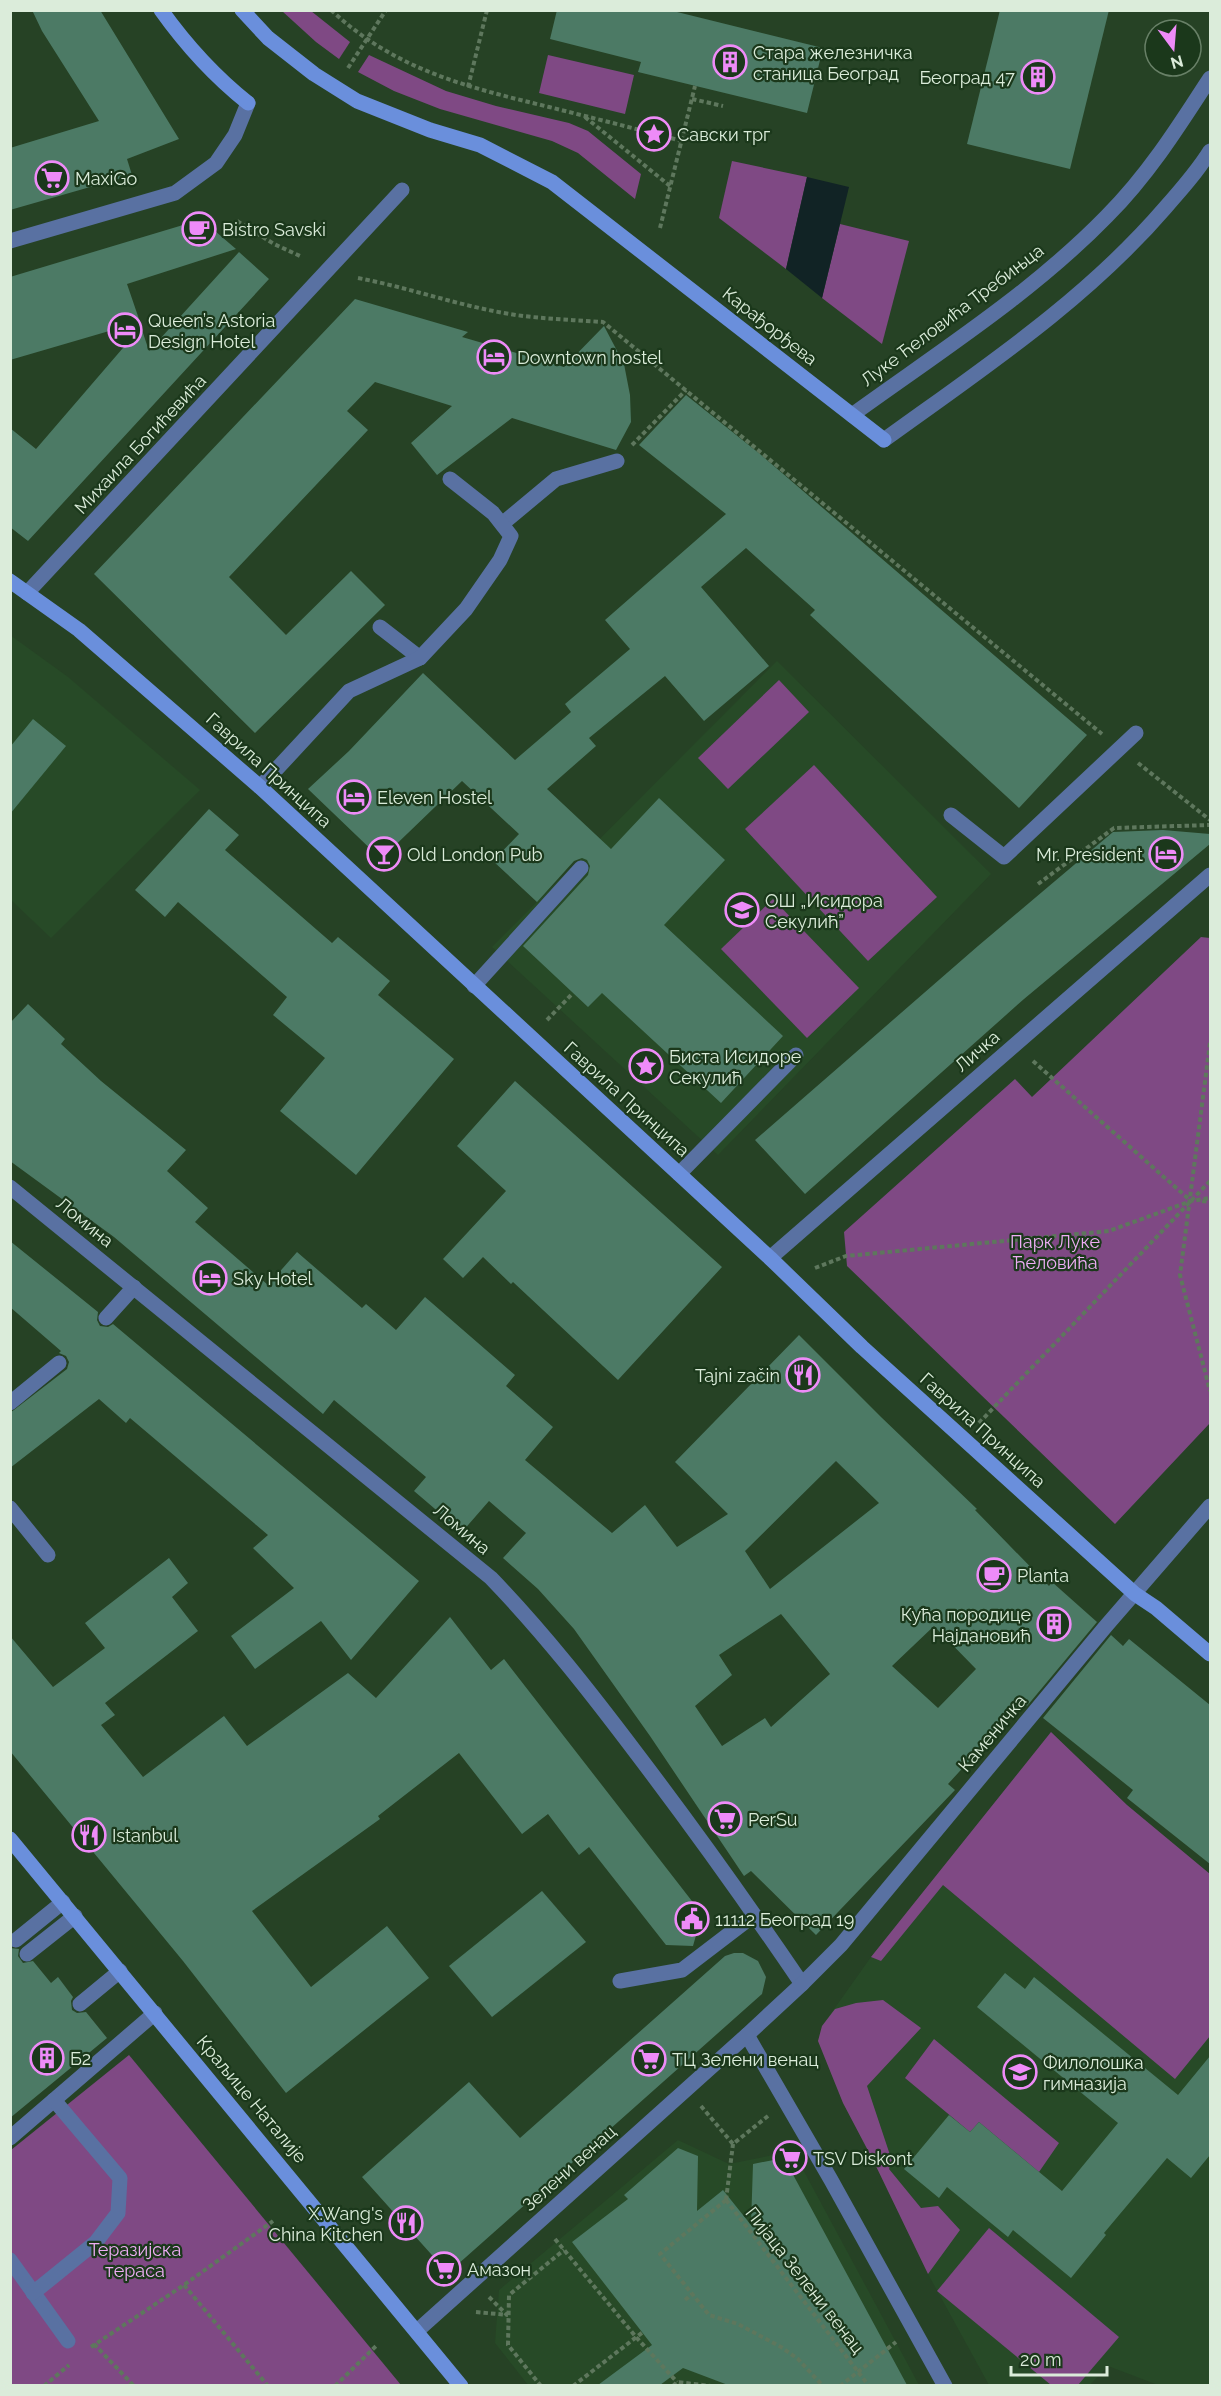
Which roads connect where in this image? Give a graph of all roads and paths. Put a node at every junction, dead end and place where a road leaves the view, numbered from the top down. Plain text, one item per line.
1 (161, 10) edge
2 (242, 10) edge
3 (331, 10) edge
4 (386, 10) edge
5 (487, 10) edge
6 (367, 39) junction
7 (344, 75) dead end
8 (1210, 78) edge
9 (695, 86) dead end
10 (468, 87) junction
11 (692, 99) junction
12 (723, 106) dead end
13 (584, 116) junction
14 (682, 141) junction
15 (1210, 151) edge
16 (670, 186) junction
17 (402, 190) dead end
18 (237, 221) dead end
19 (660, 228) dead end
20 (10, 241) edge
21 (300, 255) dead end
22 (358, 278) dead end
23 (686, 390) junction
24 (852, 415) junction
25 (617, 461) joint
26 (450, 479) dead end
27 (502, 524) junction
28 (10, 581) edge
29 (27, 593) junction
30 (380, 627) dead end
31 (420, 657) junction
32 (1136, 733) dead end
33 (1120, 749) junction
34 (260, 787) junction
35 (951, 815) dead end
36 (1210, 822) edge
37 (581, 868) dead end
38 (1210, 875) edge
39 (1038, 884) dead end
40 (474, 986) junction
41 (573, 993) dead end
42 (543, 1024) dead end
43 (1210, 1043) edge
44 (1014, 1044) junction
45 (796, 1055) dead end
46 (679, 1174) junction
47 (1210, 1181) edge
48 (10, 1187) edge
49 (1210, 1200) edge
50 (1191, 1201) junction
51 (770, 1258) junction
52 (790, 1277) junction
53 (134, 1287) junction
54 (106, 1318) dead end
55 (59, 1364) dead end
56 (1210, 1391) edge
57 (10, 1403) edge
58 (964, 1439) junction
59 (1210, 1506) edge
60 (10, 1508) edge
61 (48, 1555) dead end
62 (1135, 1594) junction
63 (1210, 1654) edge
64 (10, 1839) edge
65 (63, 1902) junction
66 (754, 1915) junction
67 (75, 1916) junction
68 (16, 1940) dead end
69 (27, 1954) dead end
70 (120, 1971) junction
71 (620, 1981) dead end
72 (802, 1984) junction
73 (80, 2004) dead end
74 (155, 2013) junction
75 (747, 2035) junction
76 (54, 2100) junction
77 (703, 2109) dead end
78 (771, 2113) dead end
79 (10, 2138) edge
80 (733, 2144) junction
81 (726, 2200) junction
82 (273, 2221) dead end
83 (551, 2235) dead end
84 (564, 2250) junction
85 (10, 2260) edge
86 (184, 2285) junction
87 (485, 2292) dead end
88 (33, 2293) junction
89 (692, 2294) junction
90 (685, 2300) dead end
91 (476, 2312) dead end
92 (508, 2315) junction
93 (417, 2331) junction
94 (643, 2332) dead end
95 (636, 2337) junction
96 (68, 2341) dead end
97 (895, 2342) dead end
98 (376, 2346) dead end
99 (858, 2371) junction
100 (675, 2384) edge
101 (134, 2385) edge
102 (268, 2385) edge
103 (334, 2385) edge
104 (461, 2385) edge
105 (541, 2385) edge
106 (573, 2385) edge
107 (711, 2385) edge
108 (823, 2385) edge
109 (840, 2385) edge
110 (869, 2385) edge
111 (945, 2385) edge

1 - 20 street
2 - 24 street, Карађорђева
3 - 6 path
4 - 6 path
5 - 10 path
6 - 7 path
6 - 10 path
8 - 24 street, Луке Ћеловића Требињца
9 - 11 path
10 - 13 path
11 - 12 path
11 - 14 path
13 - 14 path
13 - 16 path
14 - 16 path
15 - 24 street, Карађорђева
16 - 19 path
17 - 29 street, Михаила Богићевића
18 - 21 path
22 - 23 path
23 - 25 path
23 - 33 path
25 - 27 street
26 - 27 street
27 - 31 street
28 - 29 street, Гаврила Принципа
29 - 34 street, Гаврила Принципа
30 - 31 street
31 - 34 street
32 - 33 street
33 - 35 street
33 - 36 path
34 - 40 street, Гаврила Принципа
36 - 39 path
37 - 40 street
38 - 44 street, Личка
40 - 46 street, Гаврила Принципа
41 - 42 path
43 - 50 path
44 - 50 path
44 - 51 street, Личка
45 - 46 street
46 - 51 street, Гаврила Принципа
47 - 50 path
48 - 53 street, Ломина
49 - 50 path
50 - 52 path
50 - 56 path
50 - 58 path
51 - 52 street, Гаврила Принципа
52 - 58 street, Гаврила Принципа
53 - 54 street
53 - 66 street, Ломина
55 - 57 street
58 - 62 street, Гаврила Принципа
59 - 62 street, Каменичка
60 - 61 street
62 - 63 street, Гаврила Принципа
62 - 72 street, Каменичка
64 - 65 street, Краљице Наталије
65 - 67 street, Краљице Наталије
65 - 68 street
66 - 71 street
66 - 72 street, Ломина
67 - 69 street
67 - 70 street, Краљице Наталије
70 - 73 street
70 - 74 street, Краљице Наталије
72 - 75 street, Зелени венац
74 - 76 street
74 - 93 street, Краљице Наталије
75 - 93 street, Зелени венац
75 - 111 street
76 - 79 street
76 - 88 street
77 - 80 path
78 - 80 path
80 - 81 path
81 - 89 path, Пијаца Зелени венац
81 - 99 path, Пијаца Зелени венац
82 - 86 path
83 - 84 path
84 - 92 path
84 - 95 path
85 - 88 street
86 - 101 path
86 - 102 path
87 - 92 path
88 - 96 street
89 - 90 path
89 - 108 path, Пијаца Зелени венац
91 - 92 path
92 - 105 path
93 - 104 street, Краљице Наталије
94 - 95 path
95 - 100 path
95 - 106 path
97 - 99 path
98 - 103 path
99 - 109 path
99 - 110 path, Пијаца Зелени венац
100 - 107 path

